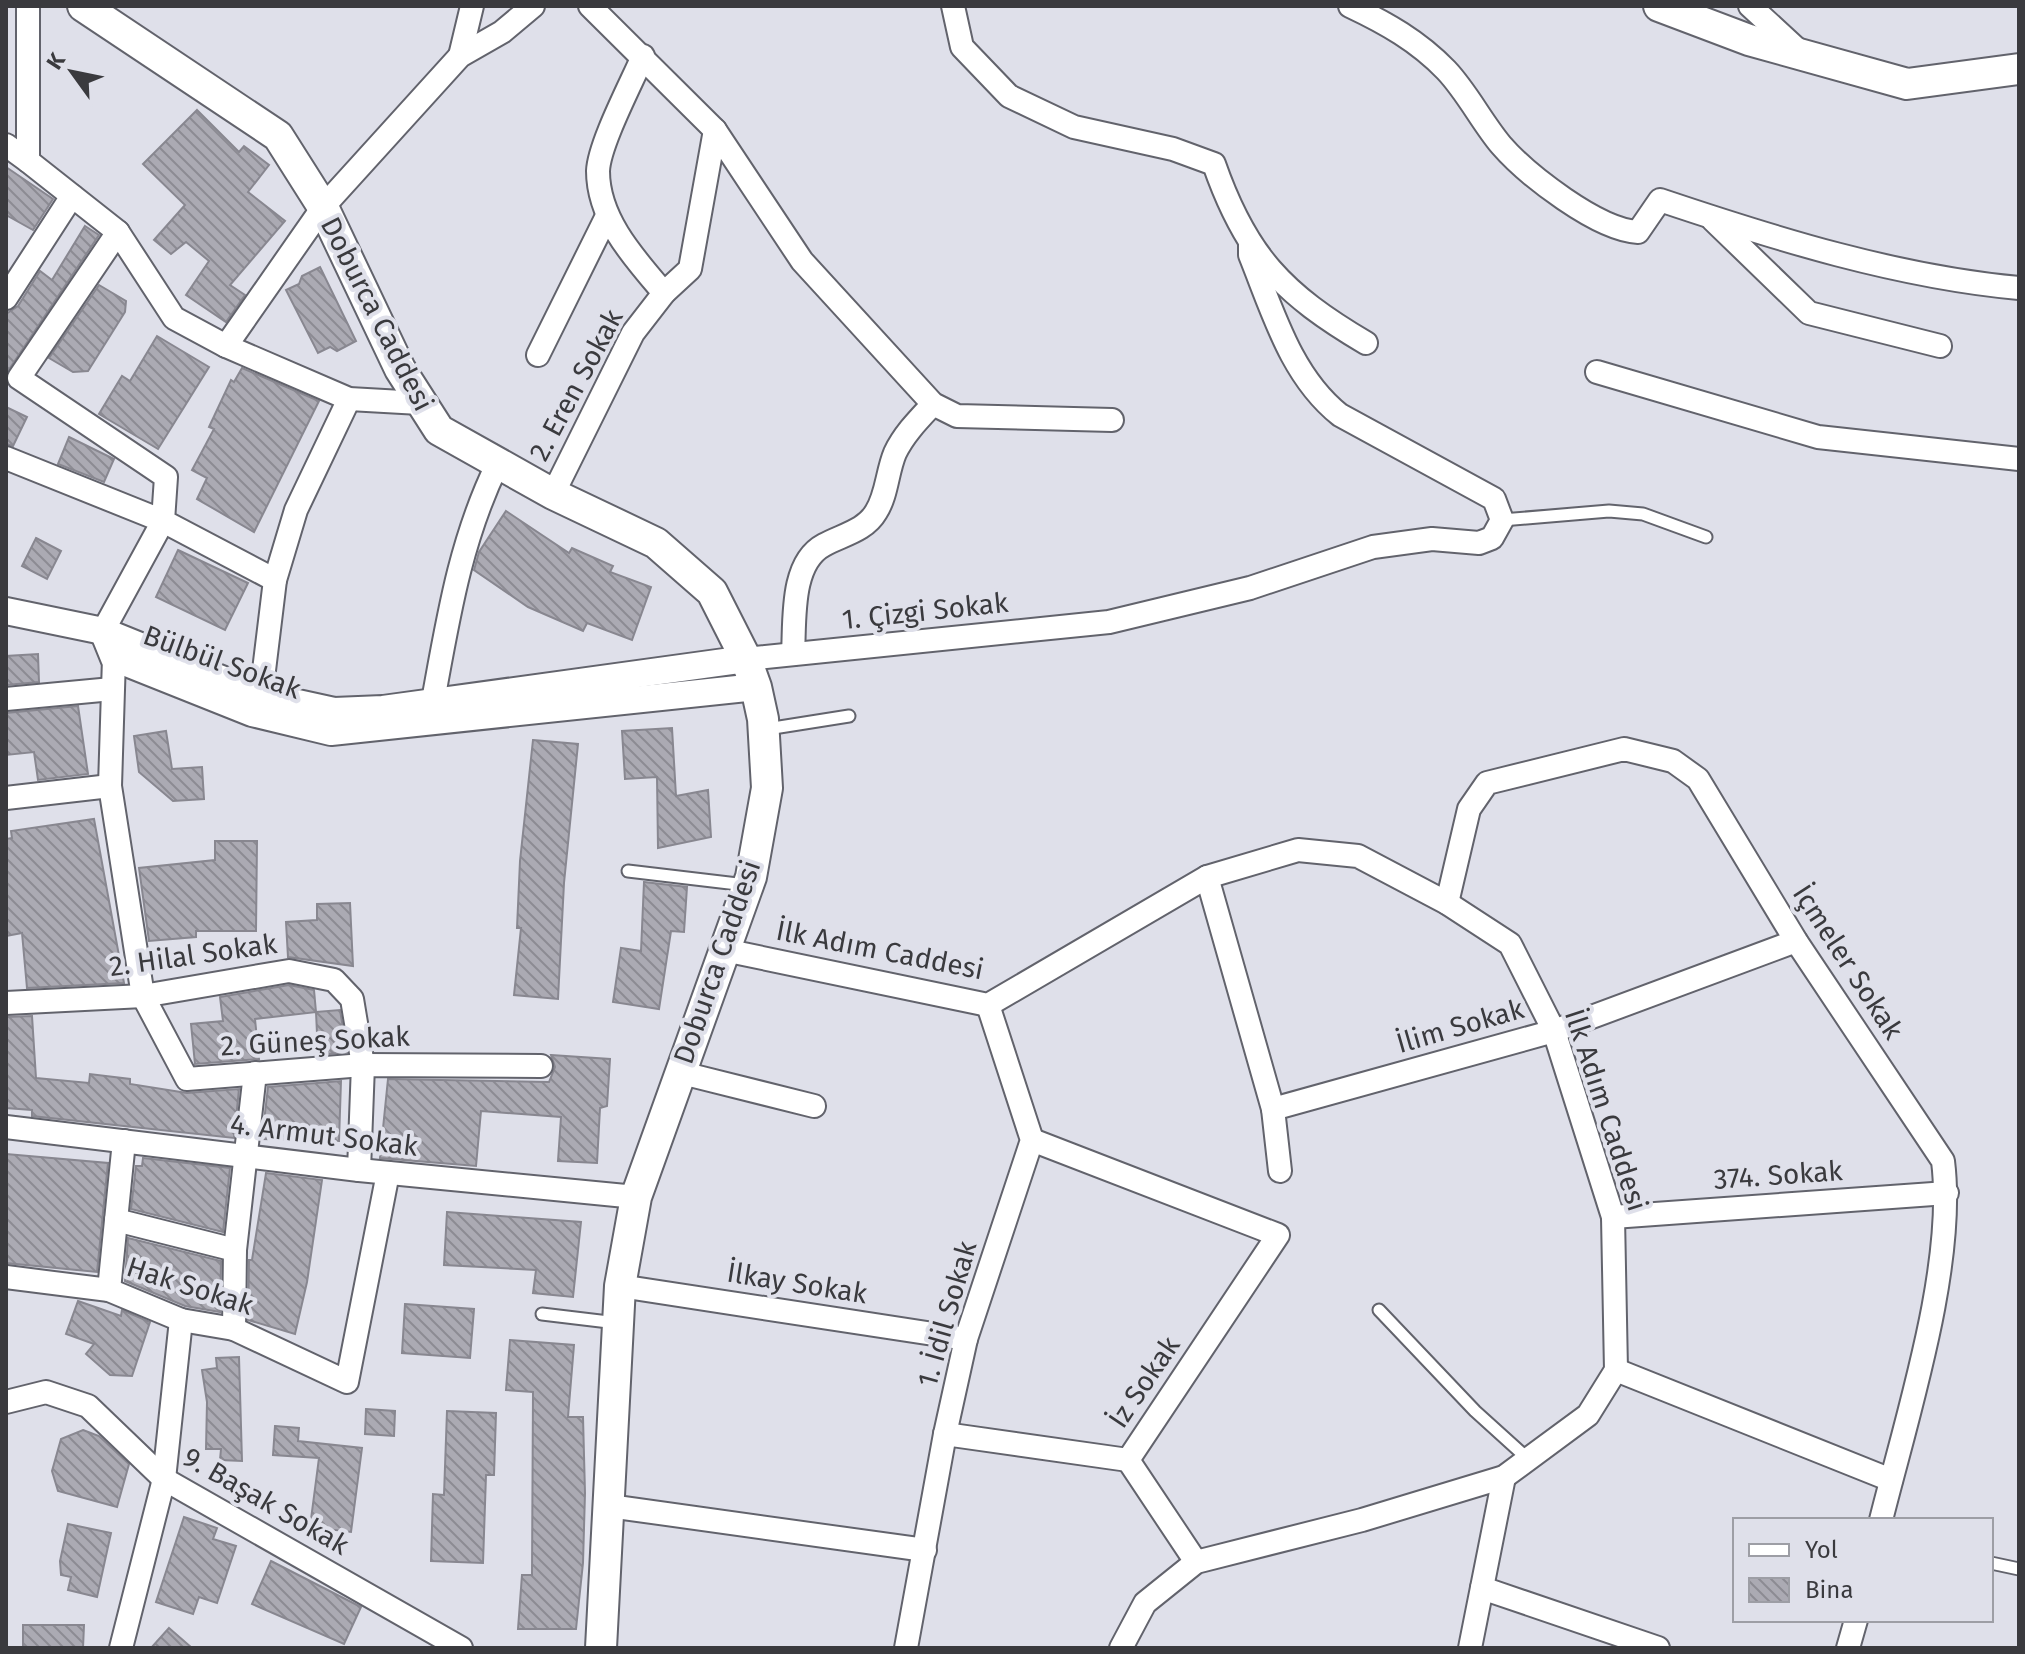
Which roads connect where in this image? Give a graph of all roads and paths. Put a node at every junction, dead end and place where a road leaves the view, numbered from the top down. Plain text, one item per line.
1 (28, 6) edge
2 (83, 6) edge
3 (472, 6) edge
4 (533, 6) edge
5 (590, 6) edge
6 (953, 6) edge
7 (1350, 6) edge
8 (1659, 6) edge
9 (1750, 6) edge
10 (1803, 55) junction
11 (460, 56) junction
12 (643, 56) junction
13 (2019, 69) edge
14 (715, 130) junction
15 (6, 145) edge
16 (28, 161) junction
17 (72, 196) junction
18 (323, 207) junction
19 (607, 216) junction
20 (1710, 217) junction
21 (118, 232) junction
22 (1250, 243) junction
23 (2019, 288) edge
24 (664, 293) junction
25 (6, 298) edge
26 (1366, 343) dead end
27 (226, 346) junction
28 (1940, 346) dead end
29 (538, 355) dead end
30 (1597, 372) dead end
31 (349, 399) junction
32 (420, 403) junction
33 (933, 404) junction
34 (1112, 420) dead end
35 (6, 458) edge
36 (2019, 459) edge
37 (497, 465) junction
38 (553, 494) junction
39 (1502, 520) junction
40 (163, 521) junction
41 (1706, 537) dead end
42 (275, 580) junction
43 (6, 611) edge
44 (103, 631) junction
45 (793, 654) junction
46 (114, 658) junction
47 (751, 673) junction
48 (112, 689) junction
49 (261, 695) junction
50 (6, 699) edge
51 (435, 712) junction
52 (849, 716) dead end
53 (764, 730) junction
54 (110, 786) junction
55 (6, 798) edge
56 (628, 871) dead end
57 (1207, 877) junction
58 (747, 885) junction
59 (1447, 903) junction
60 (1796, 941) junction
61 (724, 950) junction
62 (143, 996) junction
63 (6, 1003) edge
64 (988, 1005) junction
65 (1554, 1031) junction
66 (363, 1065) junction
67 (541, 1066) dead end
68 (678, 1072) junction
69 (255, 1073) junction
70 (814, 1106) dead end
71 (1273, 1109) junction
72 (6, 1127) edge
73 (1032, 1140) junction
74 (124, 1141) junction
75 (247, 1156) junction
76 (359, 1170) junction
77 (1280, 1171) dead end
78 (388, 1173) junction
79 (1947, 1193) junction
80 (636, 1197) junction
81 (1613, 1217) junction
82 (116, 1220) junction
83 (235, 1250) junction
84 (6, 1277) edge
85 (620, 1286) junction
86 (109, 1290) junction
87 (1379, 1310) dead end
88 (542, 1314) dead end
89 (181, 1320) junction
90 (618, 1323) junction
91 (234, 1329) junction
92 (966, 1339) junction
93 (1616, 1370) junction
94 (6, 1402) edge
95 (945, 1434) junction
96 (1528, 1459) junction
97 (1128, 1460) junction
98 (1504, 1477) junction
99 (164, 1479) junction
100 (1891, 1480) junction
101 (609, 1506) junction
102 (1882, 1518) edge
103 (925, 1550) junction
104 (1196, 1562) junction
105 (1993, 1563) edge
106 (2019, 1569) edge
107 (1482, 1588) junction
108 (1855, 1622) edge
109 (427, 1639) edge
110 (121, 1648) edge
111 (461, 1648) edge
112 (601, 1648) edge
113 (906, 1648) edge
114 (1121, 1648) edge
115 (1470, 1648) edge
116 (1658, 1648) edge
117 (1848, 1648) edge

1 - 16 street
2 - 18 main road, Doburca Caddesi
3 - 11 street
4 - 11 street
5 - 12 street
6 - 22 street
7 - 20 street
8 - 10 main road
9 - 10 street
10 - 13 main road
11 - 18 street
12 - 14 street
12 - 19 street
14 - 24 street, 2. Eren Sokak
14 - 33 street
15 - 16 street
16 - 17 street
17 - 21 street
17 - 25 street
18 - 27 street
18 - 32 main road, Doburca Caddesi
19 - 24 street
19 - 29 street
20 - 23 street
20 - 28 street
21 - 27 street
21 - 40 street
22 - 26 street
22 - 39 street
24 - 38 street, 2. Eren Sokak
27 - 31 street
30 - 36 street
31 - 32 street
31 - 42 street
32 - 37 main road, Doburca Caddesi
33 - 34 street
33 - 45 street
35 - 40 street
37 - 38 main road, Doburca Caddesi
37 - 51 street
38 - 47 main road, Doburca Caddesi
39 - 41 lane
39 - 45 street, 1. Çizgi Sokak
40 - 42 street
40 - 44 street
42 - 49 street
43 - 44 street
44 - 46 street, Bülbül Sokak
44 - 49 street, Bülbül Sokak
45 - 47 street, 1. Çizgi Sokak
46 - 48 street
46 - 51 street, Bülbül Sokak
47 - 51 street, Bülbül Sokak
47 - 53 main road, Doburca Caddesi
48 - 50 street
48 - 54 street
49 - 51 street, Bülbül Sokak
52 - 53 lane
53 - 58 main road, Doburca Caddesi
54 - 55 street
54 - 62 street
56 - 58 lane
57 - 59 street, İlk Adım Caddesi
57 - 64 street, İlk Adım Caddesi
57 - 71 street
58 - 61 main road, Doburca Caddesi
59 - 60 street, İçmeler Sokak
59 - 65 street, İlk Adım Caddesi
60 - 65 street, İlim Sokak
60 - 79 street, İçmeler Sokak
61 - 64 street, İlk Adım Caddesi
61 - 68 main road, Doburca Caddesi
62 - 63 street, 2. Hilal Sokak
62 - 66 street, 2. Hilal Sokak
62 - 69 street, 2. Güneş Sokak
64 - 73 street
65 - 71 street, İlim Sokak
65 - 81 street, İlk Adım Caddesi
66 - 67 street, 2. Güneş Sokak
66 - 69 street, 2. Güneş Sokak
66 - 76 street, 2. Hilal Sokak
68 - 70 street
68 - 80 main road, Doburca Caddesi
69 - 75 street
71 - 77 street
72 - 74 street, 4. Armut Sokak
73 - 92 street, 1. İdil Sokak
73 - 97 street, İz Sokak
74 - 75 street, 4. Armut Sokak
74 - 82 street
75 - 76 street, 4. Armut Sokak
75 - 83 street
76 - 78 street, 4. Armut Sokak
78 - 80 street, 4. Armut Sokak
78 - 91 street, Hak Sokak
79 - 81 street, 374. Sokak
79 - 100 street, İçmeler Sokak
80 - 85 main road, Doburca Caddesi
81 - 93 street, İlk Adım Caddesi
82 - 83 street
82 - 86 street
83 - 91 street
84 - 86 street, Hak Sokak
85 - 90 main road, Doburca Caddesi
85 - 92 street, İlkay Sokak
86 - 89 street, Hak Sokak
87 - 96 lane
88 - 90 lane
89 - 91 street, Hak Sokak
89 - 99 street
90 - 101 main road, Doburca Caddesi
92 - 95 street, 1. İdil Sokak
93 - 96 street
93 - 100 street
94 - 99 street, 9. Başak Sokak
95 - 97 street
95 - 103 street, 1. İdil Sokak
96 - 98 street
97 - 104 street, İz Sokak
98 - 104 street
98 - 107 street
99 - 109 street, 9. Başak Sokak
99 - 110 street
100 - 102 street, İçmeler Sokak
101 - 103 street
101 - 112 main road, Doburca Caddesi
103 - 113 street, 1. İdil Sokak
104 - 114 street
105 - 106 lane
107 - 115 street
107 - 116 street
108 - 117 street
109 - 111 street, 9. Başak Sokak

